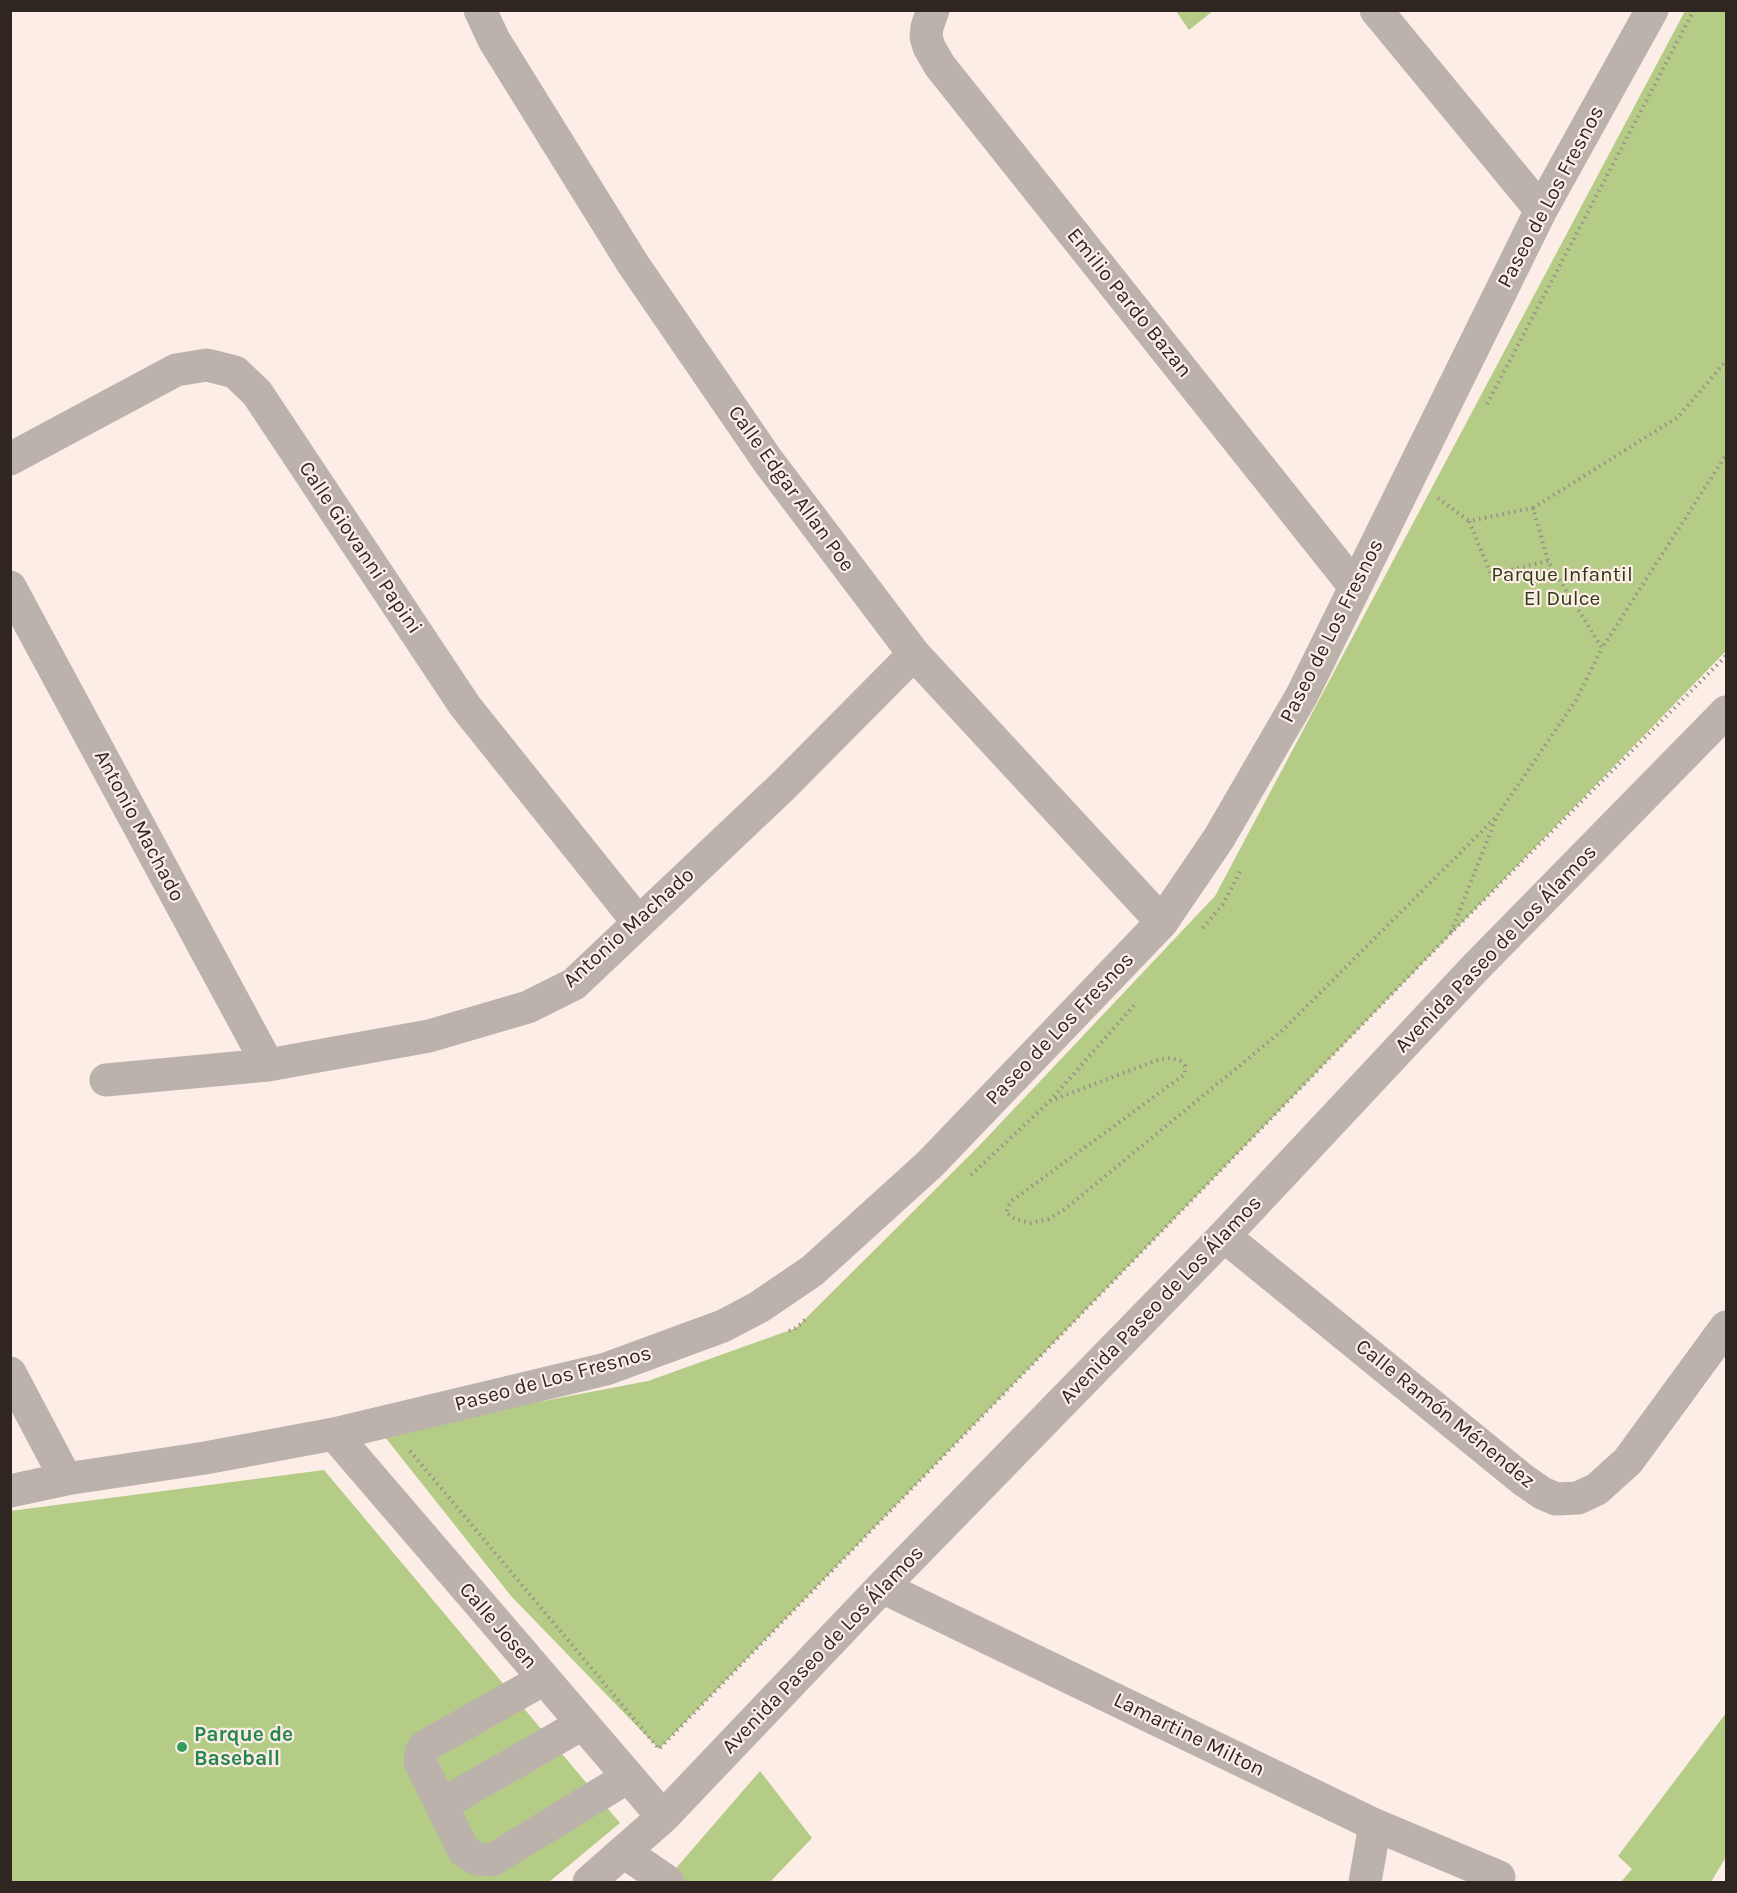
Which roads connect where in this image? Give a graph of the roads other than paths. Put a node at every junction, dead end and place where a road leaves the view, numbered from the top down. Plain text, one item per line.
1 (480, 10) edge
2 (933, 10) edge
3 (1376, 10) edge
4 (1652, 10) edge
5 (1540, 210) junction
6 (10, 459) edge
7 (10, 586) edge
8 (1355, 587) junction
9 (914, 654) junction
10 (1726, 712) edge
11 (638, 922) junction
12 (1162, 922) junction
13 (268, 1065) junction
14 (106, 1080) dead end
15 (1224, 1236) junction
16 (1726, 1327) edge
17 (10, 1373) edge
18 (334, 1434) junction
19 (66, 1479) junction
20 (10, 1491) edge
21 (882, 1587) junction
22 (544, 1679) junction
23 (582, 1724) junction
24 (628, 1777) junction
25 (441, 1805) junction
26 (663, 1817) junction
27 (1375, 1825) junction
28 (624, 1852) junction
29 (1499, 1877) dead end
30 (589, 1882) edge
31 (668, 1882) edge
32 (1365, 1882) edge

1 - 9 street, Calle Edgar Allan Poe
2 - 8 street, Emilio Pardo Bazan
3 - 5 street
4 - 5 street, Paseo de Los Fresnos
5 - 8 street, Paseo de Los Fresnos
6 - 11 street, Calle Giovanni Papini
7 - 13 street, Antonio Machado
8 - 12 street, Paseo de Los Fresnos
9 - 11 street, Antonio Machado
9 - 12 street, Calle Edgar Allan Poe
10 - 15 street, Avenida Paseo de Los Álamos
11 - 13 street, Antonio Machado
12 - 18 street, Paseo de Los Fresnos
13 - 14 street, Antonio Machado
15 - 16 street, Calle Ramón Ménendez
15 - 21 street, Avenida Paseo de Los Álamos
17 - 19 street
18 - 19 street, Paseo de Los Fresnos
18 - 22 street, Calle Josen
19 - 20 street, Paseo de Los Fresnos
21 - 26 street, Avenida Paseo de Los Álamos
21 - 27 street, Lamartine Milton
22 - 23 street, Calle Josen
22 - 25 street
23 - 24 street, Calle Josen
23 - 25 street
24 - 25 street
24 - 26 street, Calle Josen
26 - 28 street, Avenida Paseo de Los Álamos
27 - 29 street, Lamartine Milton
27 - 32 street
28 - 30 street, Avenida Paseo de Los Álamos
28 - 31 street

